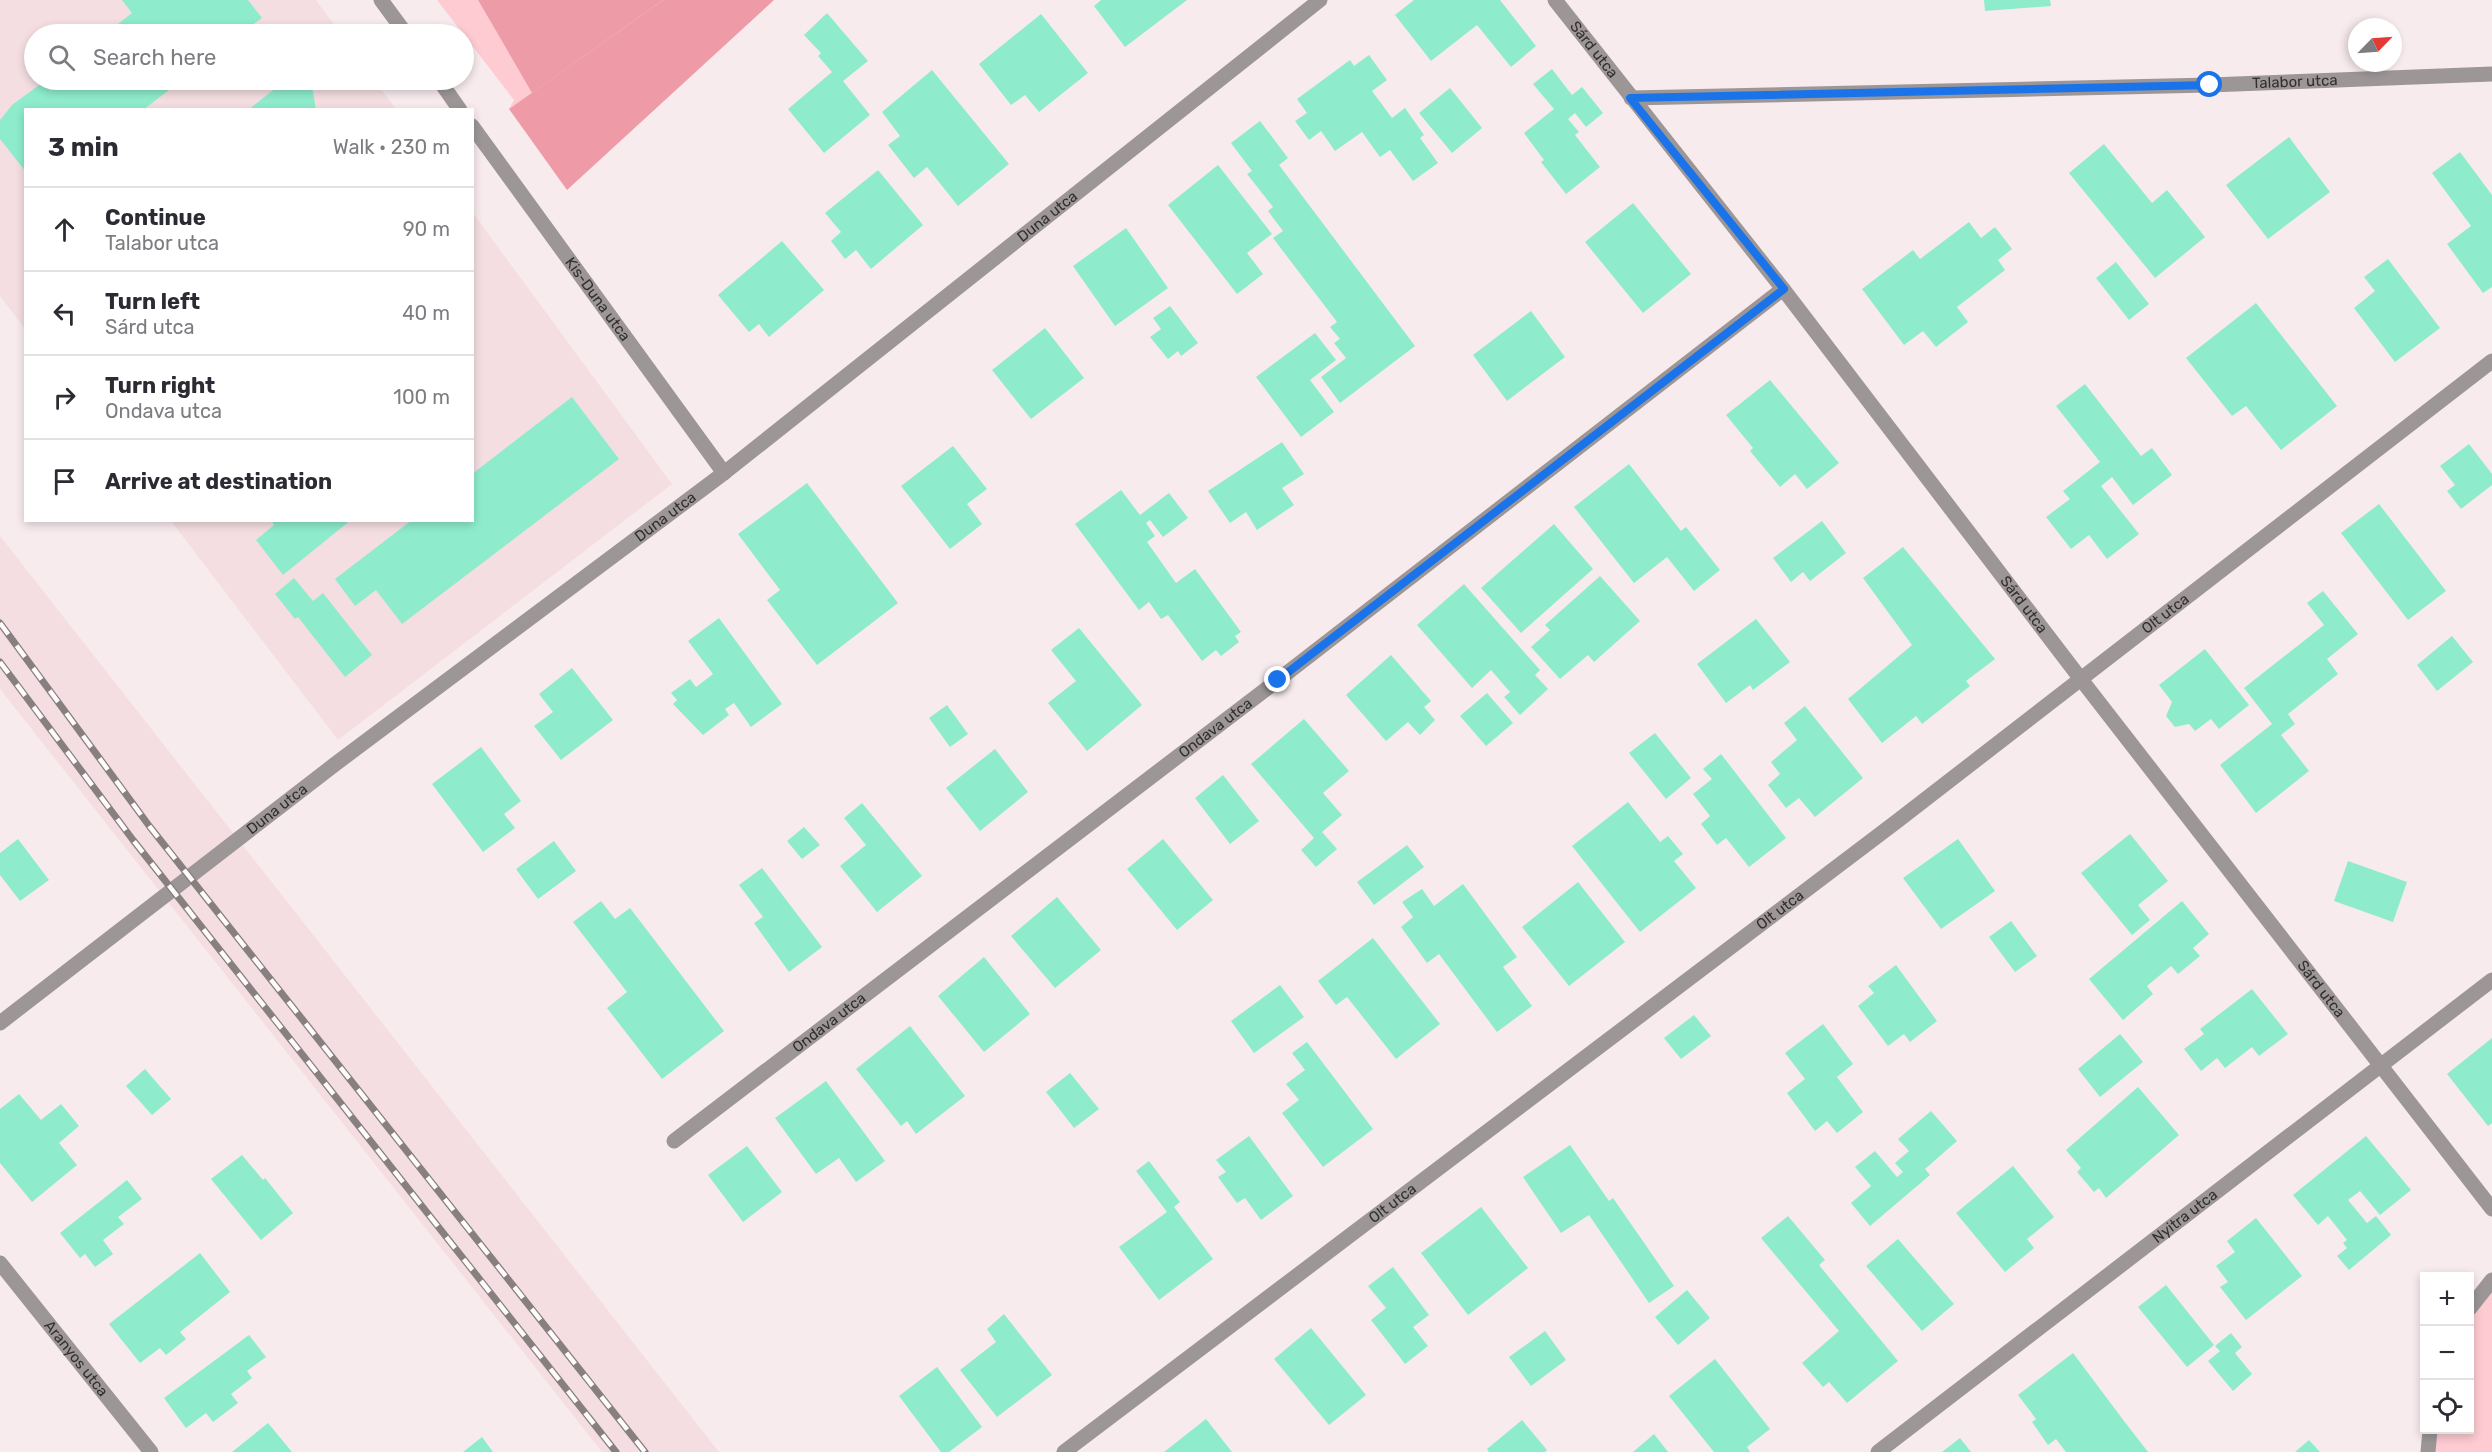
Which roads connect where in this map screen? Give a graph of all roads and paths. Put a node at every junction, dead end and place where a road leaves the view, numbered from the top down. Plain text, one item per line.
1 (381, 0) edge
2 (1320, 0) edge
3 (1555, 0) edge
4 (399, 24) edge
5 (2492, 74) edge
6 (446, 90) edge
7 (1630, 98) junction
8 (459, 108) edge
9 (474, 129) edge
10 (1784, 289) junction
11 (2492, 361) edge
12 (724, 473) junction
13 (2080, 678) junction
14 (2492, 980) edge
15 (0, 1023) edge
16 (2380, 1066) junction
17 (674, 1141) dead end
18 (2492, 1209) edge
19 (0, 1263) edge
20 (2492, 1280) edge
21 (2474, 1302) edge
22 (2430, 1434) edge
23 (150, 1451) edge
24 (1064, 1452) edge
25 (1878, 1452) edge
26 (2428, 1452) edge

1 - 4 street
2 - 12 street, Duna utca
3 - 7 street, Sárd utca
5 - 7 street, Talabor utca
6 - 8 street
7 - 10 street, Sárd utca
9 - 12 street, Kis-Duna utca
10 - 13 street, Sárd utca
10 - 17 street, Ondava utca
11 - 13 street, Olt utca
12 - 15 street, Duna utca
13 - 16 street, Sárd utca
13 - 24 street, Olt utca
14 - 16 street, Nyitra utca
16 - 18 street, Sárd utca
16 - 25 street, Nyitra utca
19 - 23 street, Aranyos utca
20 - 21 street
22 - 26 street

